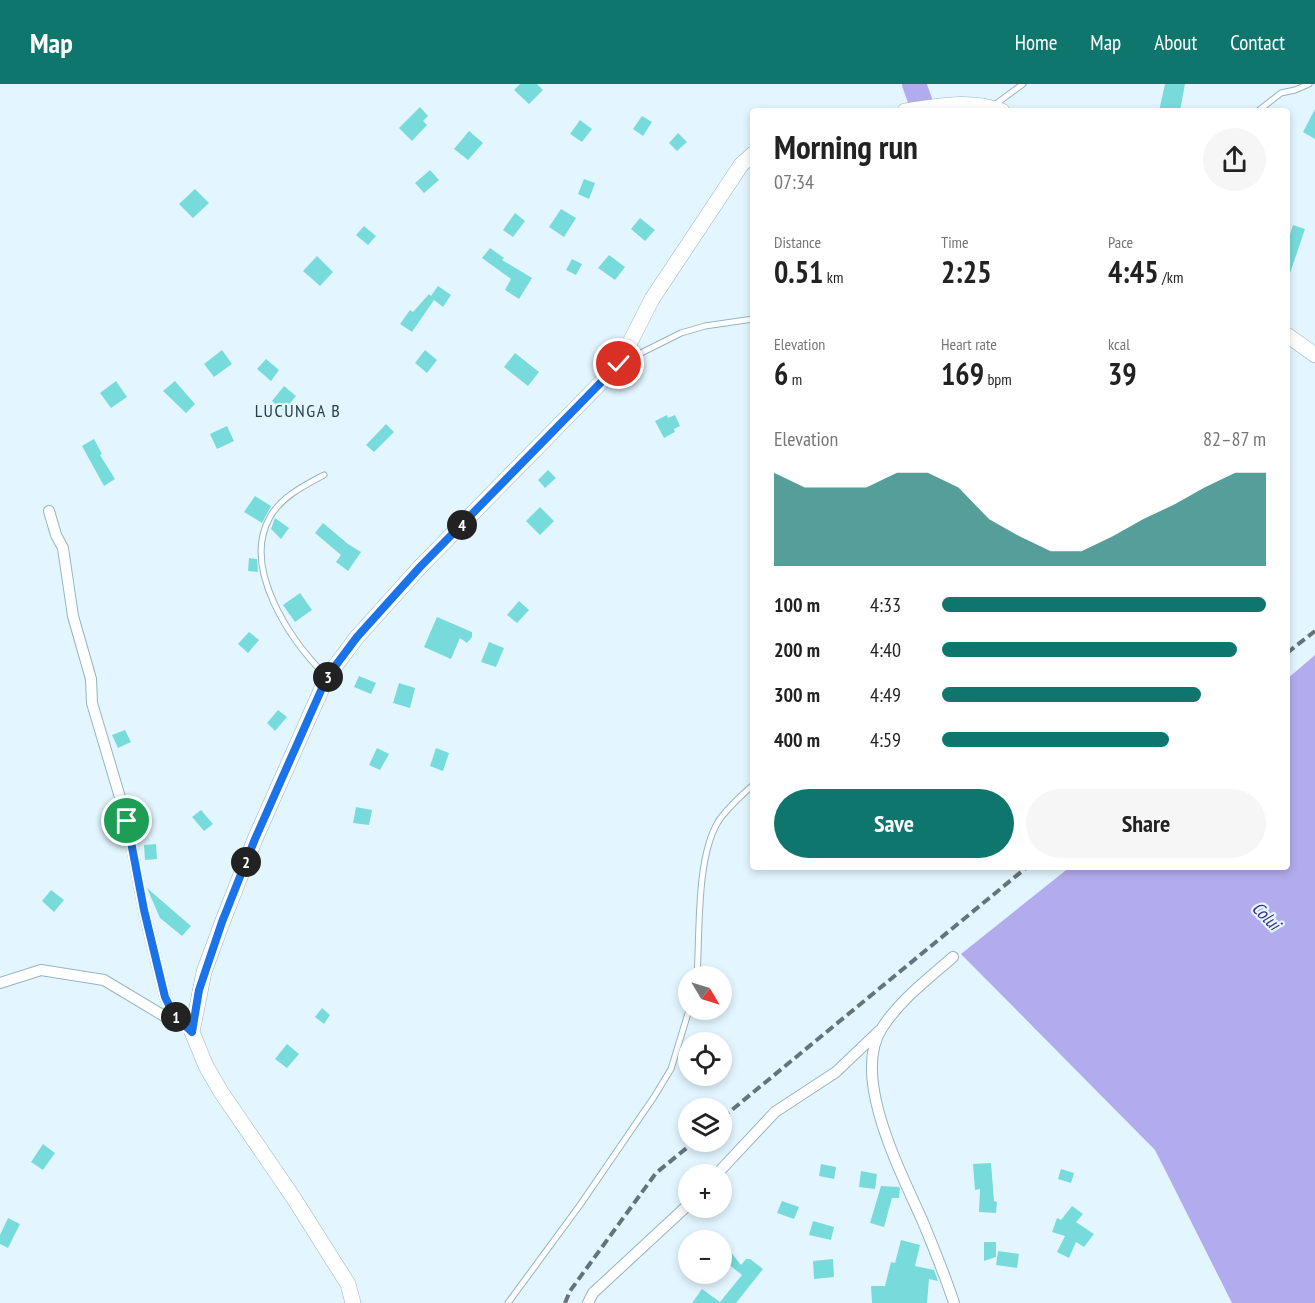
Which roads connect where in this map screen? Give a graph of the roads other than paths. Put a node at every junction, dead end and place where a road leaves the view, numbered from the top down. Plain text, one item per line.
1 (1023, 84) edge
2 (1309, 84) edge
3 (923, 108) edge
4 (993, 108) edge
5 (998, 108) edge
6 (1262, 108) edge
7 (750, 157) edge
8 (750, 319) edge
9 (1290, 337) edge
10 (1315, 355) edge
11 (619, 364) junction
12 (324, 475) dead end
13 (49, 511) dead end
14 (327, 677) junction
15 (750, 788) edge
16 (952, 957) dead end
17 (698, 966) edge
18 (2, 984) edge
19 (686, 1020) edge
20 (881, 1029) junction
21 (192, 1032) junction
22 (726, 1164) edge
23 (678, 1214) edge
24 (353, 1303) edge
25 (508, 1303) edge
26 (588, 1303) edge
27 (954, 1303) edge

1 - 5 lane
2 - 6 lane
3 - 4 street
7 - 11 street
8 - 11 lane
9 - 10 street
11 - 14 street
12 - 14 lane
13 - 21 street
14 - 21 street
15 - 17 lane
16 - 20 street
18 - 21 street
19 - 25 lane
20 - 22 street
20 - 27 street
21 - 24 street
23 - 26 street

